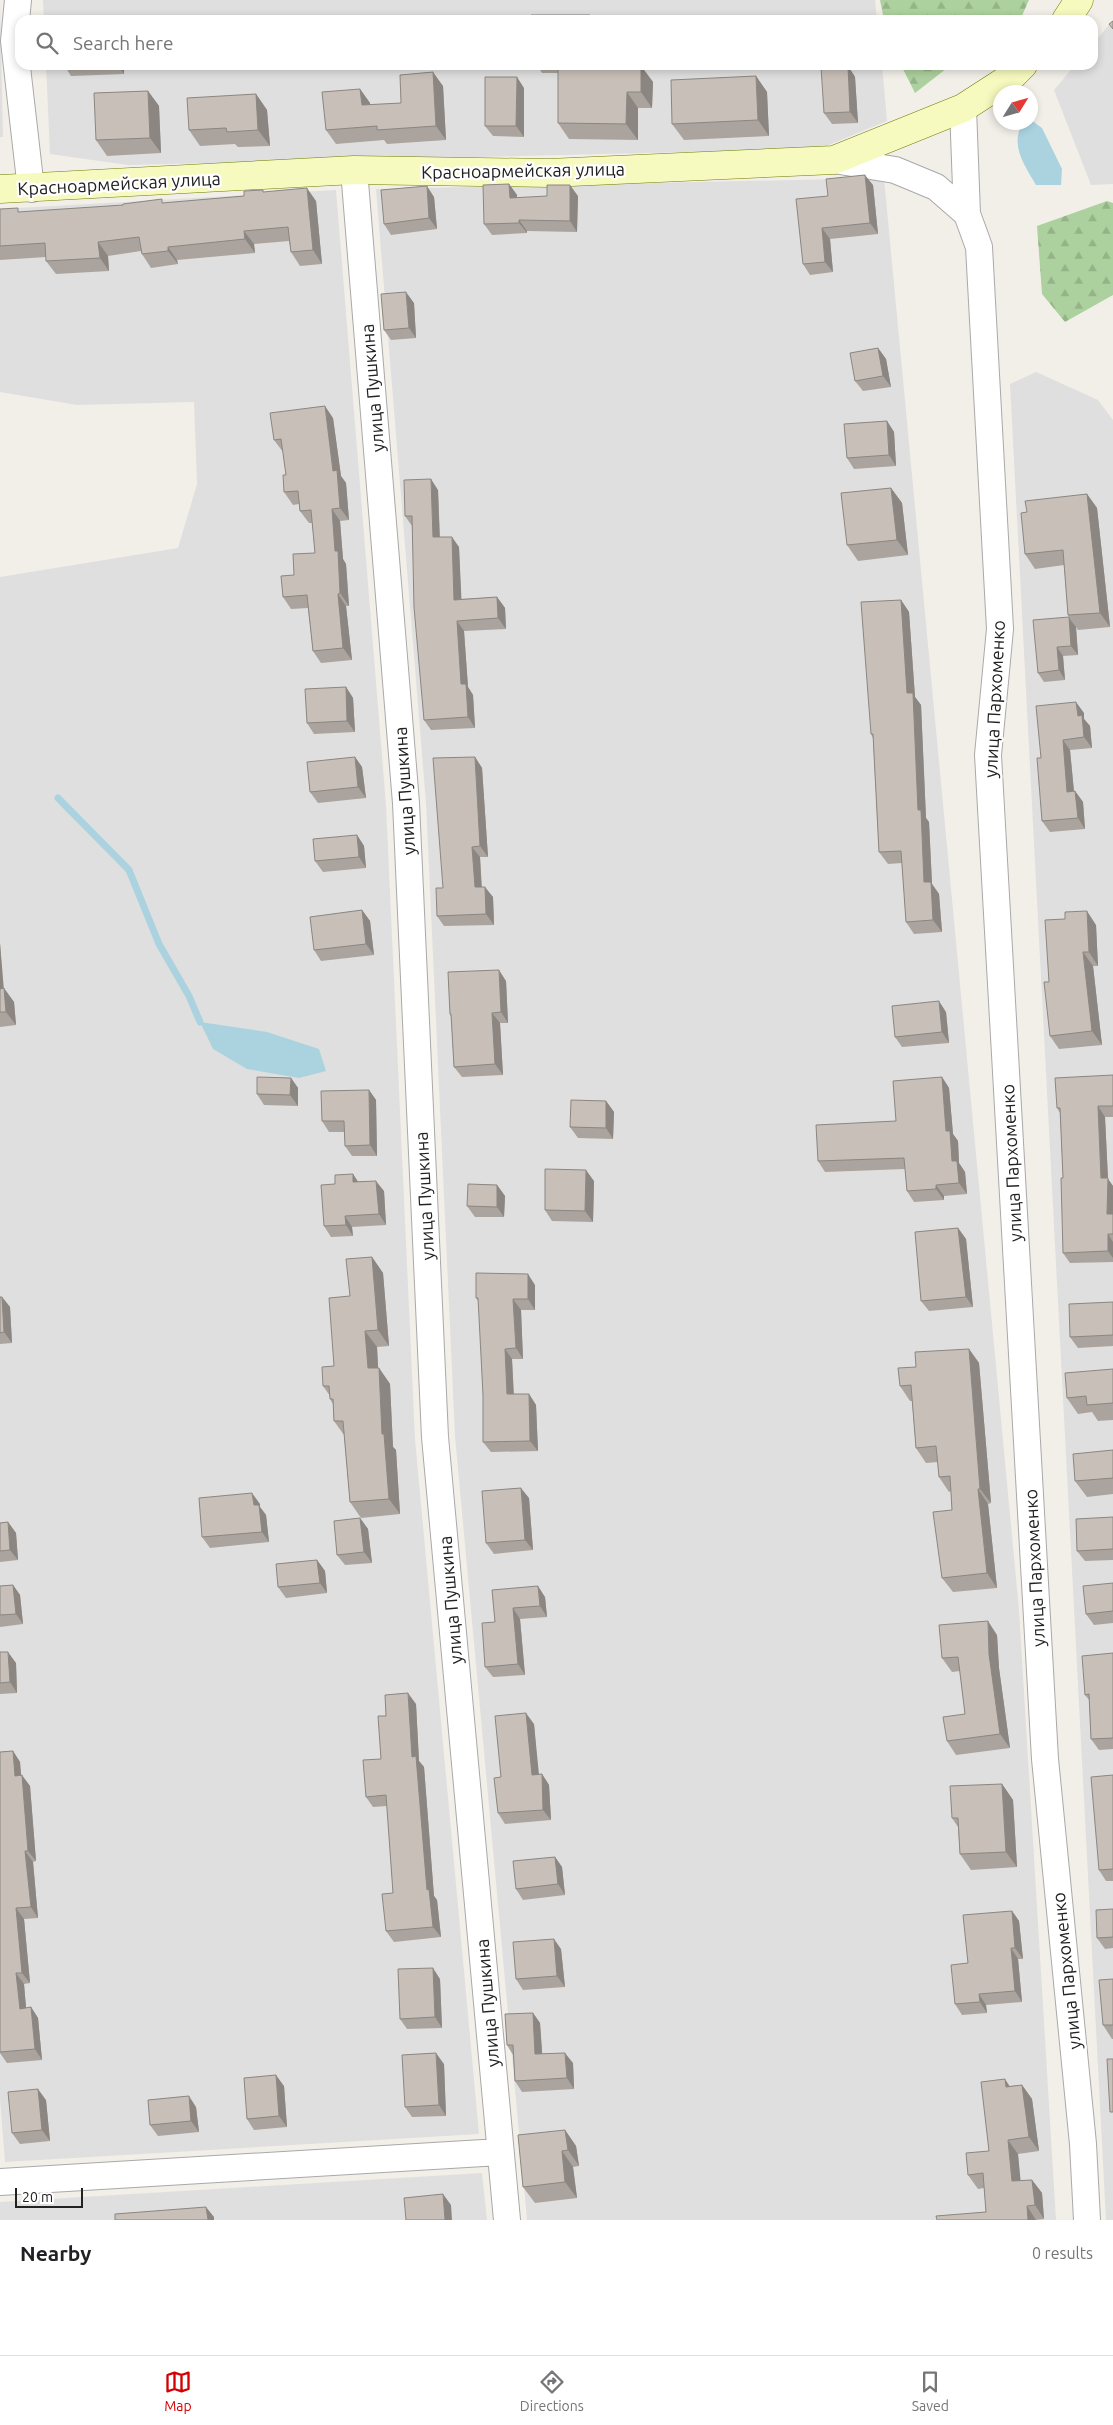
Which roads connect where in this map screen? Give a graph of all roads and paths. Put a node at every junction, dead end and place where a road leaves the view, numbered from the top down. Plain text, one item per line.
1 (18, 0) edge
2 (1079, 0) edge
3 (17, 15) edge
4 (1069, 15) edge
5 (15, 31) edge
6 (15, 50) edge
7 (17, 70) edge
8 (1018, 70) edge
9 (963, 108) junction
10 (834, 160) junction
11 (354, 170) junction
12 (0, 189) edge
13 (31, 189) junction
14 (967, 214) junction
15 (500, 2152) junction
16 (0, 2182) edge
17 (507, 2220) edge
18 (1087, 2220) edge

1 - 3 street
2 - 4 street
5 - 6 street
7 - 13 street
8 - 9 street, Красноармейская улица
9 - 10 street, Красноармейская улица
9 - 14 street, улица Пархоменко
10 - 11 street, Красноармейская улица
10 - 14 street
11 - 13 street, Красноармейская улица
11 - 15 street, улица Пушкина
12 - 13 street, Красноармейская улица
14 - 18 street, улица Пархоменко
15 - 16 street
15 - 17 street, улица Пушкина

